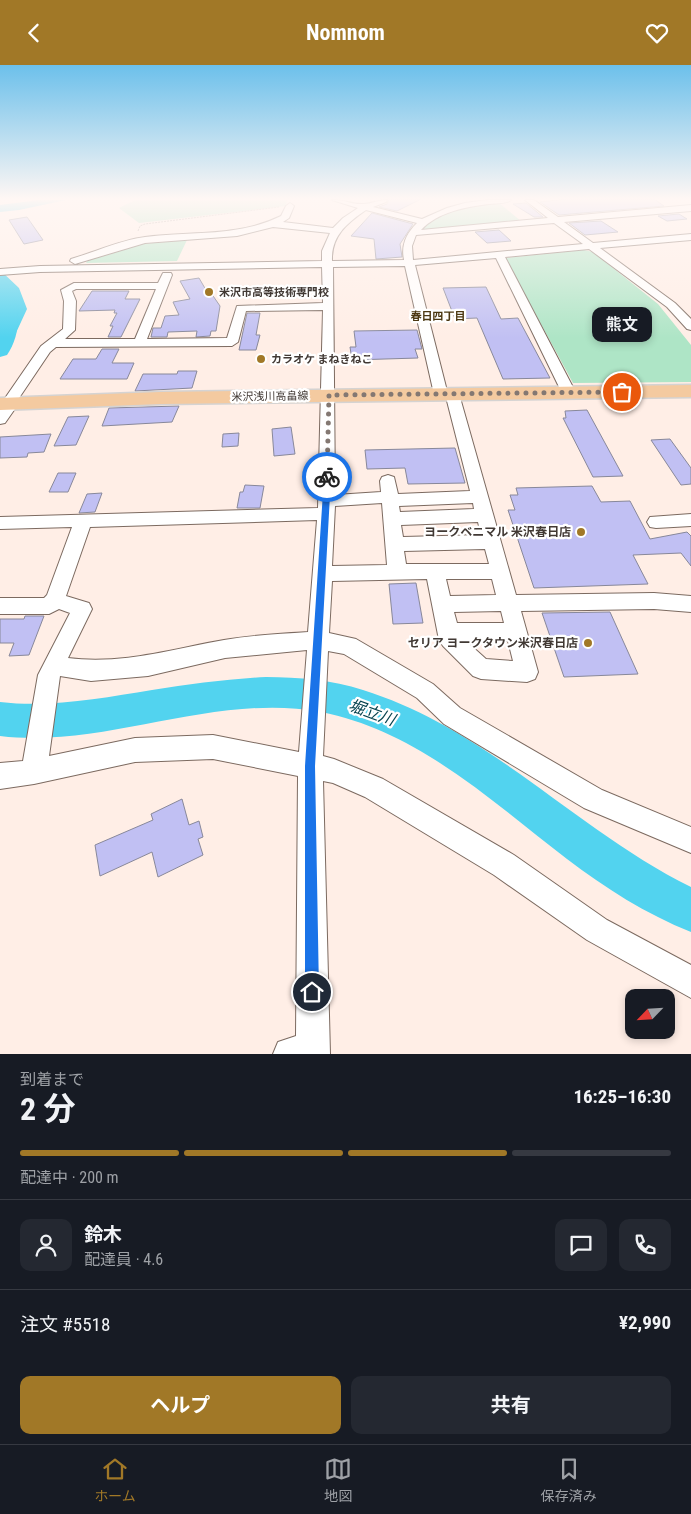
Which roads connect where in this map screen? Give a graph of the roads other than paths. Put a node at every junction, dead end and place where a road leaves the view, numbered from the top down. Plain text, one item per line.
1 (124, 246) edge
2 (329, 246) edge
3 (408, 246) edge
4 (601, 246) edge
5 (593, 247) junction
6 (499, 255) junction
7 (408, 263) junction
8 (327, 265) junction
9 (170, 267) junction
10 (40, 269) junction
11 (4, 272) edge
12 (163, 286) junction
13 (329, 306) junction
14 (691, 326) edge
15 (54, 343) junction
16 (139, 343) junction
17 (691, 391) edge
18 (570, 393) junction
19 (447, 394) junction
20 (329, 395) junction
21 (5, 408) edge
22 (389, 493) junction
23 (480, 497) junction
24 (326, 507) junction
25 (485, 515) junction
26 (391, 519) junction
27 (691, 520) edge
28 (83, 521) junction
29 (656, 522) dead end
30 (0, 523) edge
31 (492, 542) junction
32 (394, 544) junction
33 (435, 571) junction
34 (396, 572) junction
35 (500, 573) junction
36 (322, 574) junction
37 (55, 600) junction
38 (508, 603) junction
39 (442, 604) junction
40 (691, 604) edge
41 (0, 606) edge
42 (448, 632) junction
43 (516, 632) junction
44 (317, 639) junction
45 (52, 671) junction
46 (40, 743) joint
47 (310, 766) junction
48 (34, 772) junction
49 (0, 775) edge
50 (691, 840) edge
51 (691, 982) edge
52 (305, 1052) edge

1 - 10 street
2 - 8 street
3 - 7 street
4 - 5 street
5 - 6 street
5 - 14 street
6 - 7 street
6 - 18 street
7 - 8 street
7 - 19 street
8 - 9 street
8 - 13 street
9 - 10 street
9 - 12 street
10 - 11 street
12 - 15 street
12 - 16 street
13 - 16 street
13 - 20 street
15 - 16 street
15 - 21 street
17 - 18 main road, 米沢浅川高畠線
18 - 19 main road, 米沢浅川高畠線
19 - 20 main road, 米沢浅川高畠線
19 - 23 street
20 - 21 main road, 米沢浅川高畠線
20 - 24 street
22 - 23 street
22 - 24 street
22 - 26 street
23 - 25 street
24 - 28 street
24 - 36 street
25 - 26 street
25 - 31 street
26 - 32 street
27 - 29 street
28 - 30 street
28 - 37 street
31 - 32 street
31 - 35 street
32 - 34 street
33 - 34 street
33 - 35 street
33 - 39 street
34 - 36 street
35 - 38 street
36 - 44 street
37 - 41 street
37 - 45 street
38 - 39 street
38 - 40 street
38 - 43 street
39 - 42 street
42 - 43 street
42 - 43 street
44 - 45 street
44 - 47 street
44 - 50 street
45 - 46 street
46 - 48 street
47 - 48 street
47 - 51 street
47 - 52 street
48 - 49 street

